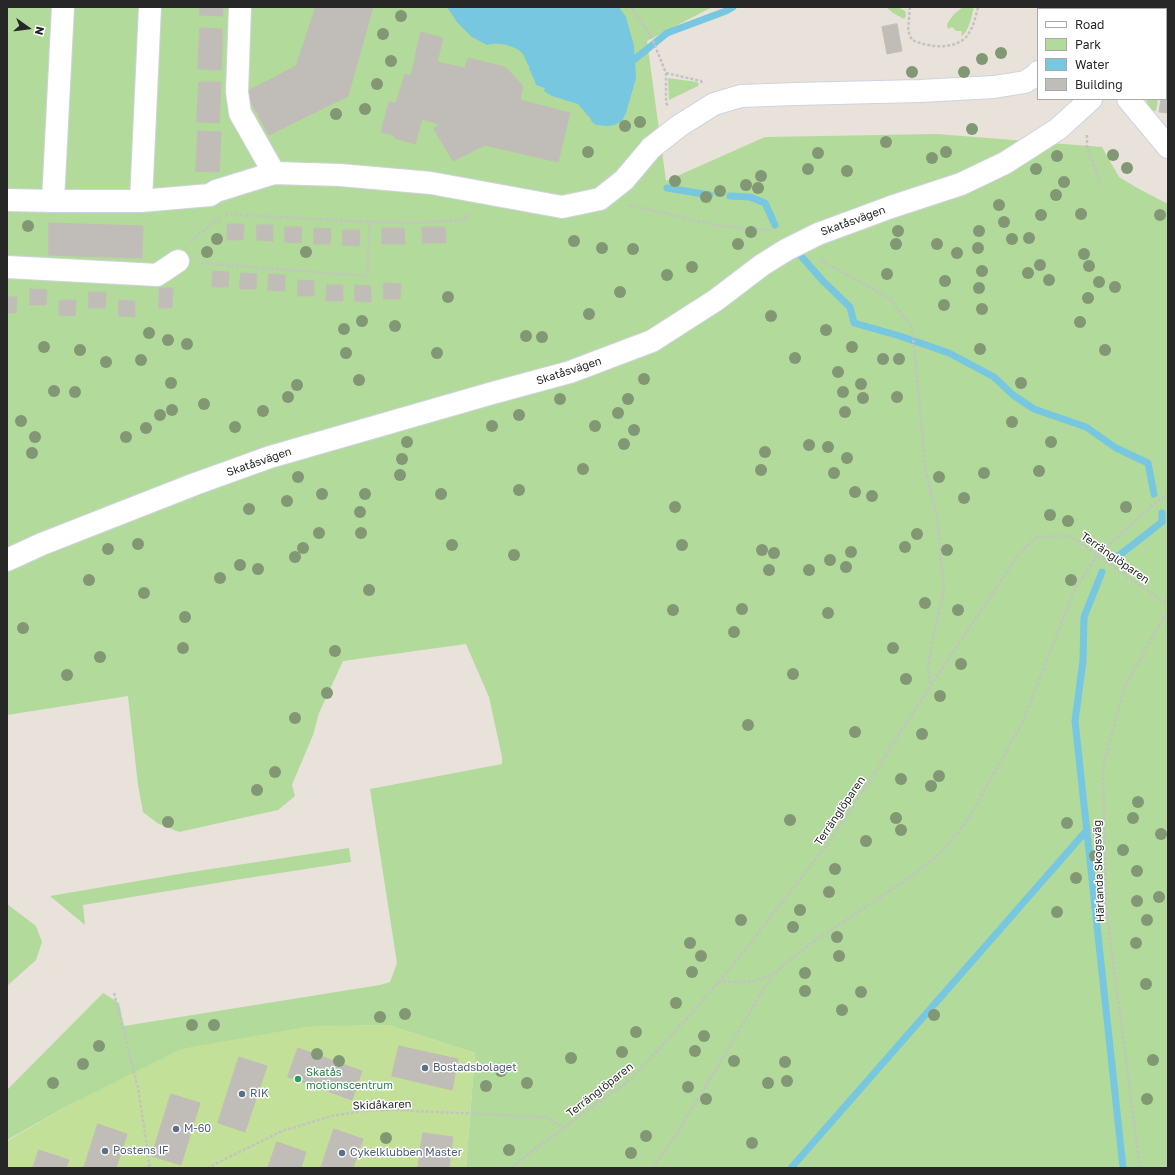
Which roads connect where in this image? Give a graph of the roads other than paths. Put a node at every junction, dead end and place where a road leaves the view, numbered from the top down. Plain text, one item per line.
1 (63, 7) edge
2 (150, 7) edge
3 (240, 7) edge
4 (1037, 74) edge
5 (1090, 100) edge
6 (1129, 100) edge
7 (1168, 147) edge
8 (274, 173) junction
9 (7, 200) edge
10 (53, 201) junction
11 (141, 201) junction
12 (178, 261) road end
13 (7, 267) edge
14 (7, 560) edge

1 - 10 street
2 - 11 street
3 - 8 street
4 - 8 street
5 - 14 street, Skatåsvägen
6 - 7 street
8 - 11 street
9 - 10 street
10 - 11 street
12 - 13 street

